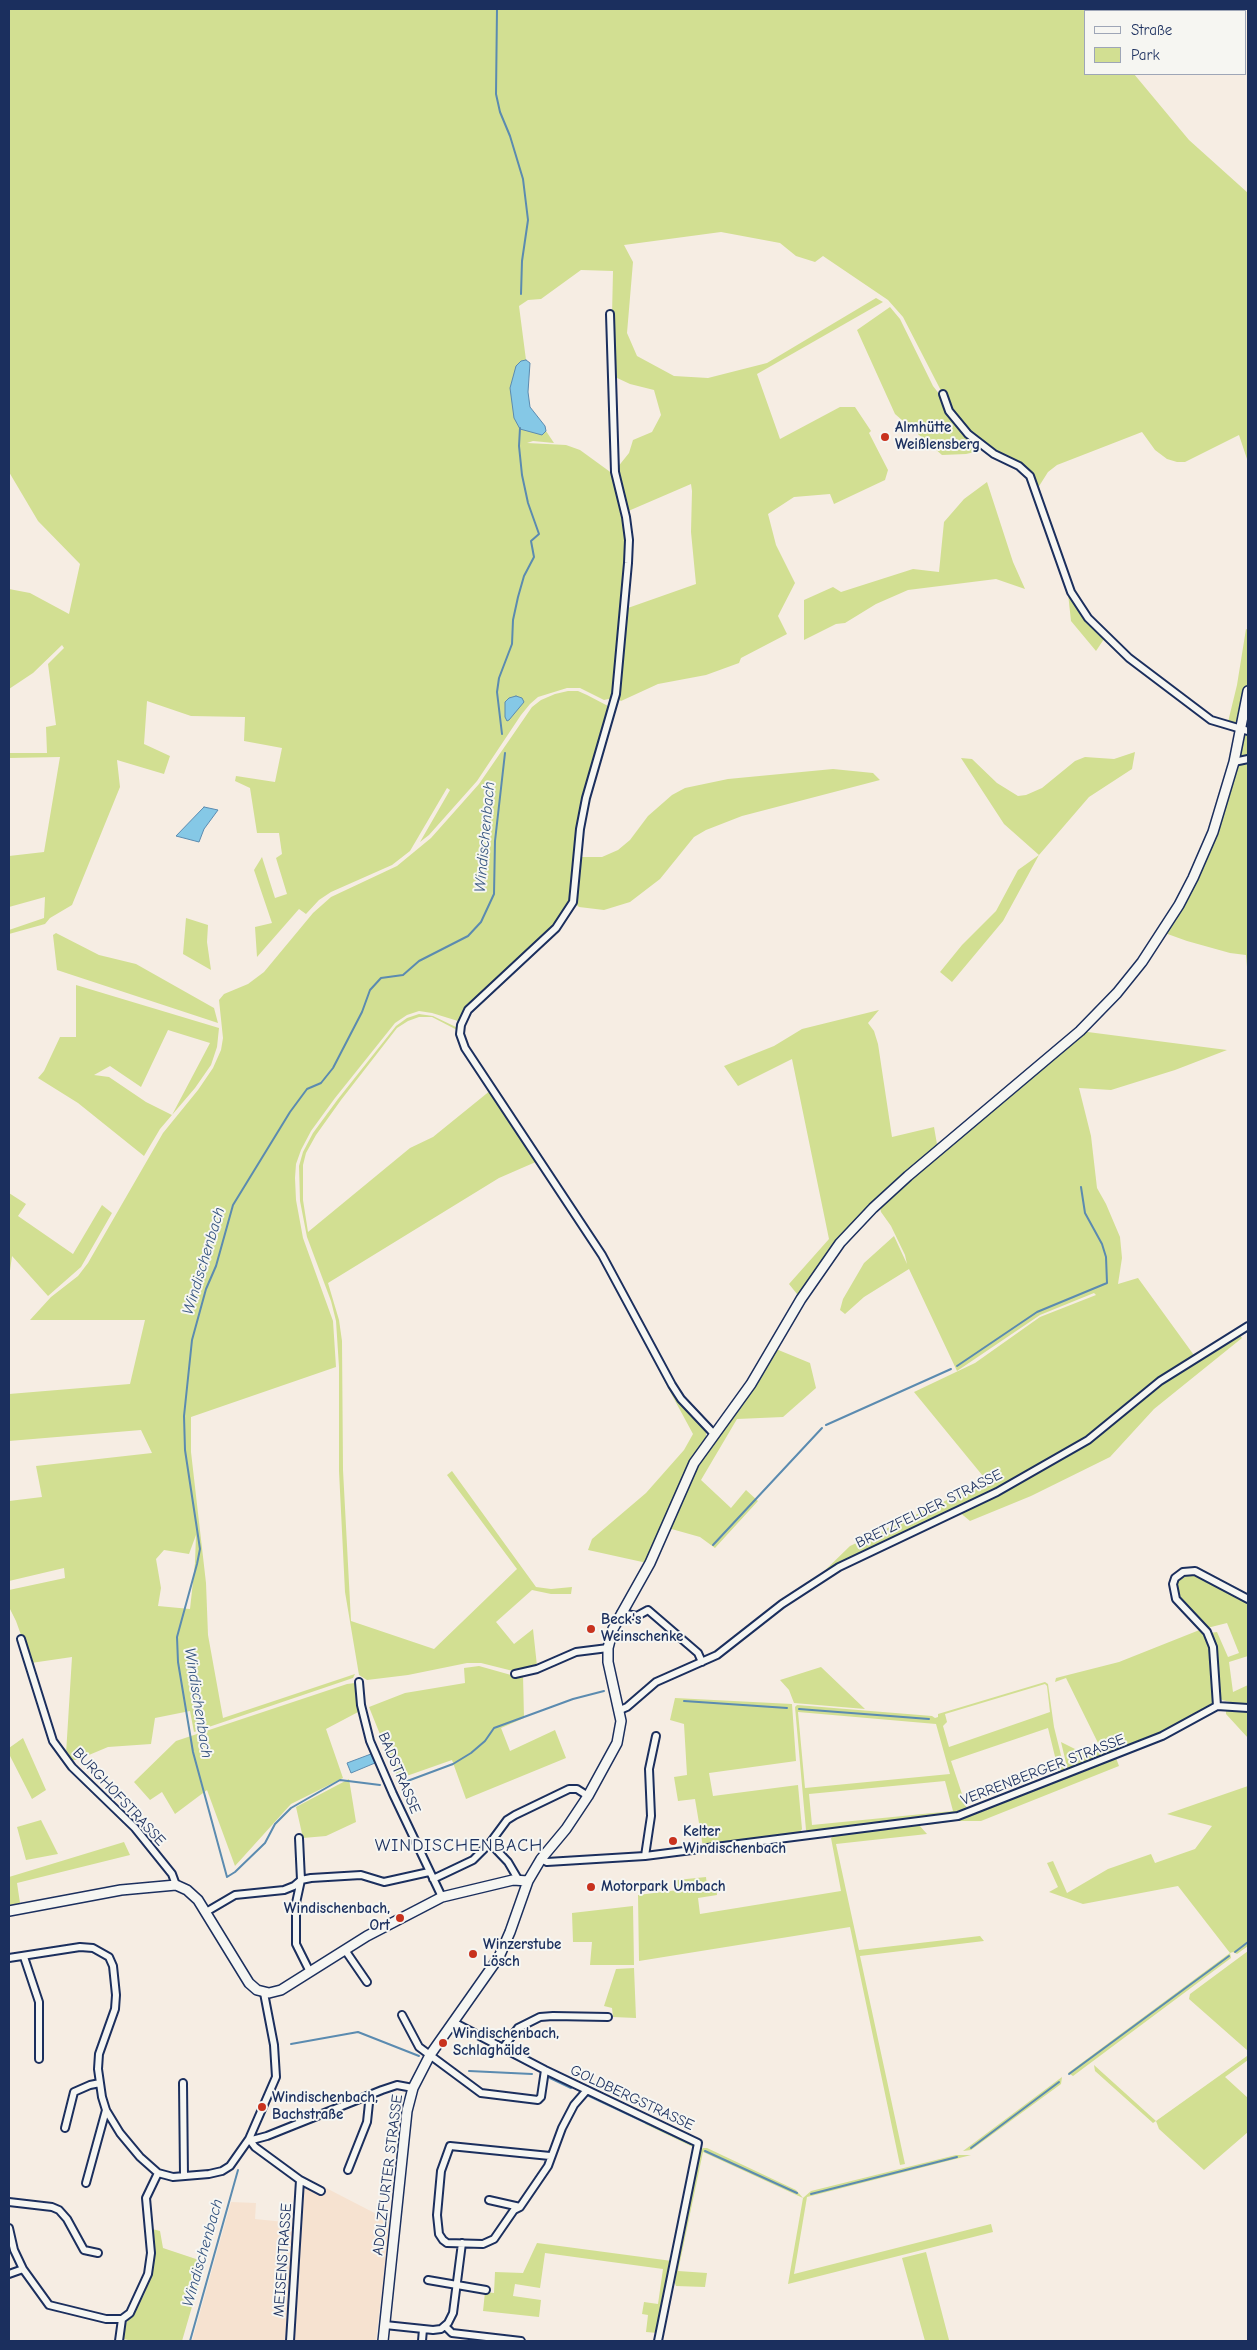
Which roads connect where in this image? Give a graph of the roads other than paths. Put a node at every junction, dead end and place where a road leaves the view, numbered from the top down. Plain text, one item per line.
1 (610, 314) dead end
2 (943, 394) dead end
3 (1248, 691) edge
4 (1245, 730) edge
5 (1248, 758) edge
6 (1234, 762) junction
7 (1248, 1326) edge
8 (714, 1434) junction
9 (1248, 1599) edge
10 (621, 1613) junction
11 (21, 1639) dead end
12 (608, 1648) junction
13 (702, 1662) junction
14 (515, 1674) dead end
15 (359, 1682) dead end
16 (1217, 1706) junction
17 (1248, 1708) edge
18 (620, 1710) junction
19 (656, 1736) dead end
20 (588, 1796) junction
21 (299, 1838) dead end
22 (490, 1843) junction
23 (645, 1856) junction
24 (541, 1859) junction
25 (430, 1872) junction
26 (433, 1879) junction
27 (518, 1879) junction
28 (300, 1880) junction
29 (528, 1881) junction
30 (176, 1885) junction
31 (442, 1897) junction
32 (9, 1911) edge
33 (206, 1912) junction
34 (345, 1950) junction
35 (24, 1957) junction
36 (9, 1958) edge
37 (310, 1972) junction
38 (367, 1982) dead end
39 (264, 1993) junction
40 (402, 2015) dead end
41 (608, 2017) dead end
42 (453, 2022) junction
43 (502, 2049) junction
44 (430, 2055) junction
45 (39, 2059) dead end
46 (545, 2070) junction
47 (100, 2083) junction
48 (183, 2083) dead end
49 (413, 2088) junction
50 (587, 2090) junction
51 (367, 2096) junction
52 (106, 2110) junction
53 (65, 2128) dead end
54 (250, 2140) junction
55 (550, 2156) junction
56 (348, 2170) dead end
57 (158, 2172) junction
58 (184, 2176) junction
59 (300, 2180) junction
60 (86, 2183) dead end
61 (321, 2191) dead end
62 (489, 2200) dead end
63 (9, 2202) edge
64 (520, 2207) junction
65 (9, 2228) edge
66 (462, 2243) junction
67 (98, 2253) dead end
68 (23, 2269) junction
69 (9, 2274) edge
70 (428, 2280) dead end
71 (456, 2286) junction
72 (486, 2290) dead end
73 (122, 2319) junction
74 (385, 2325) junction
75 (445, 2326) junction
76 (423, 2329) junction
77 (119, 2341) edge
78 (290, 2341) edge
79 (383, 2341) edge
80 (422, 2341) edge
81 (521, 2341) edge
82 (658, 2341) edge

1 - 8 street
2 - 4 street
3 - 4 main road, ADOLZFURTER STRASSE
4 - 6 main road, ADOLZFURTER STRASSE
5 - 6 street
6 - 8 main road, ADOLZFURTER STRASSE
7 - 13 street, BRETZFELDER STRASSE
8 - 10 main road, ADOLZFURTER STRASSE
9 - 16 street
10 - 12 main road, ADOLZFURTER STRASSE
10 - 13 street
11 - 30 street, BURGHOFSTRASSE
12 - 14 street
12 - 18 main road, ADOLZFURTER STRASSE
13 - 18 street, BRETZFELDER STRASSE
15 - 25 street, BADSTRASSE
16 - 17 street
16 - 23 street, VERRENBERGER STRASSE
18 - 20 main road, ADOLZFURTER STRASSE
19 - 23 street
20 - 22 street
20 - 24 main road, ADOLZFURTER STRASSE
21 - 28 street
22 - 26 street
22 - 27 street
23 - 24 street, VERRENBERGER STRASSE
24 - 29 main road, ADOLZFURTER STRASSE
25 - 26 street, BADSTRASSE
25 - 28 street
26 - 31 street, BADSTRASSE
27 - 29 main road
27 - 31 main road
28 - 33 street
28 - 37 street
29 - 42 main road, ADOLZFURTER STRASSE
30 - 32 main road
30 - 33 main road
31 - 34 main road
33 - 39 main road
34 - 37 main road
34 - 38 street
35 - 36 street
35 - 45 street
35 - 47 street
37 - 39 main road
39 - 54 street
40 - 44 street
41 - 43 street
42 - 43 street, GOLDBERGSTRASSE
42 - 44 main road, ADOLZFURTER STRASSE
43 - 46 street, GOLDBERGSTRASSE
44 - 46 street
44 - 49 main road, ADOLZFURTER STRASSE
46 - 50 street, GOLDBERGSTRASSE
47 - 52 street
47 - 53 street
48 - 58 street
49 - 51 street
49 - 74 main road, ADOLZFURTER STRASSE
50 - 55 street
50 - 82 street, GOLDBERGSTRASSE
51 - 54 street
51 - 56 street
52 - 57 street
52 - 60 street
54 - 58 street
54 - 59 street
55 - 64 street
55 - 66 street
57 - 58 street
57 - 73 street
59 - 61 street
59 - 78 street, MEISENSTRASSE
62 - 64 street
63 - 67 street
64 - 66 street
65 - 68 street
66 - 71 street
68 - 69 street
68 - 73 street
70 - 71 street
71 - 72 street
71 - 75 street
73 - 77 street
74 - 76 street
74 - 79 main road, ADOLZFURTER STRASSE
75 - 76 street
75 - 81 street
76 - 80 street

